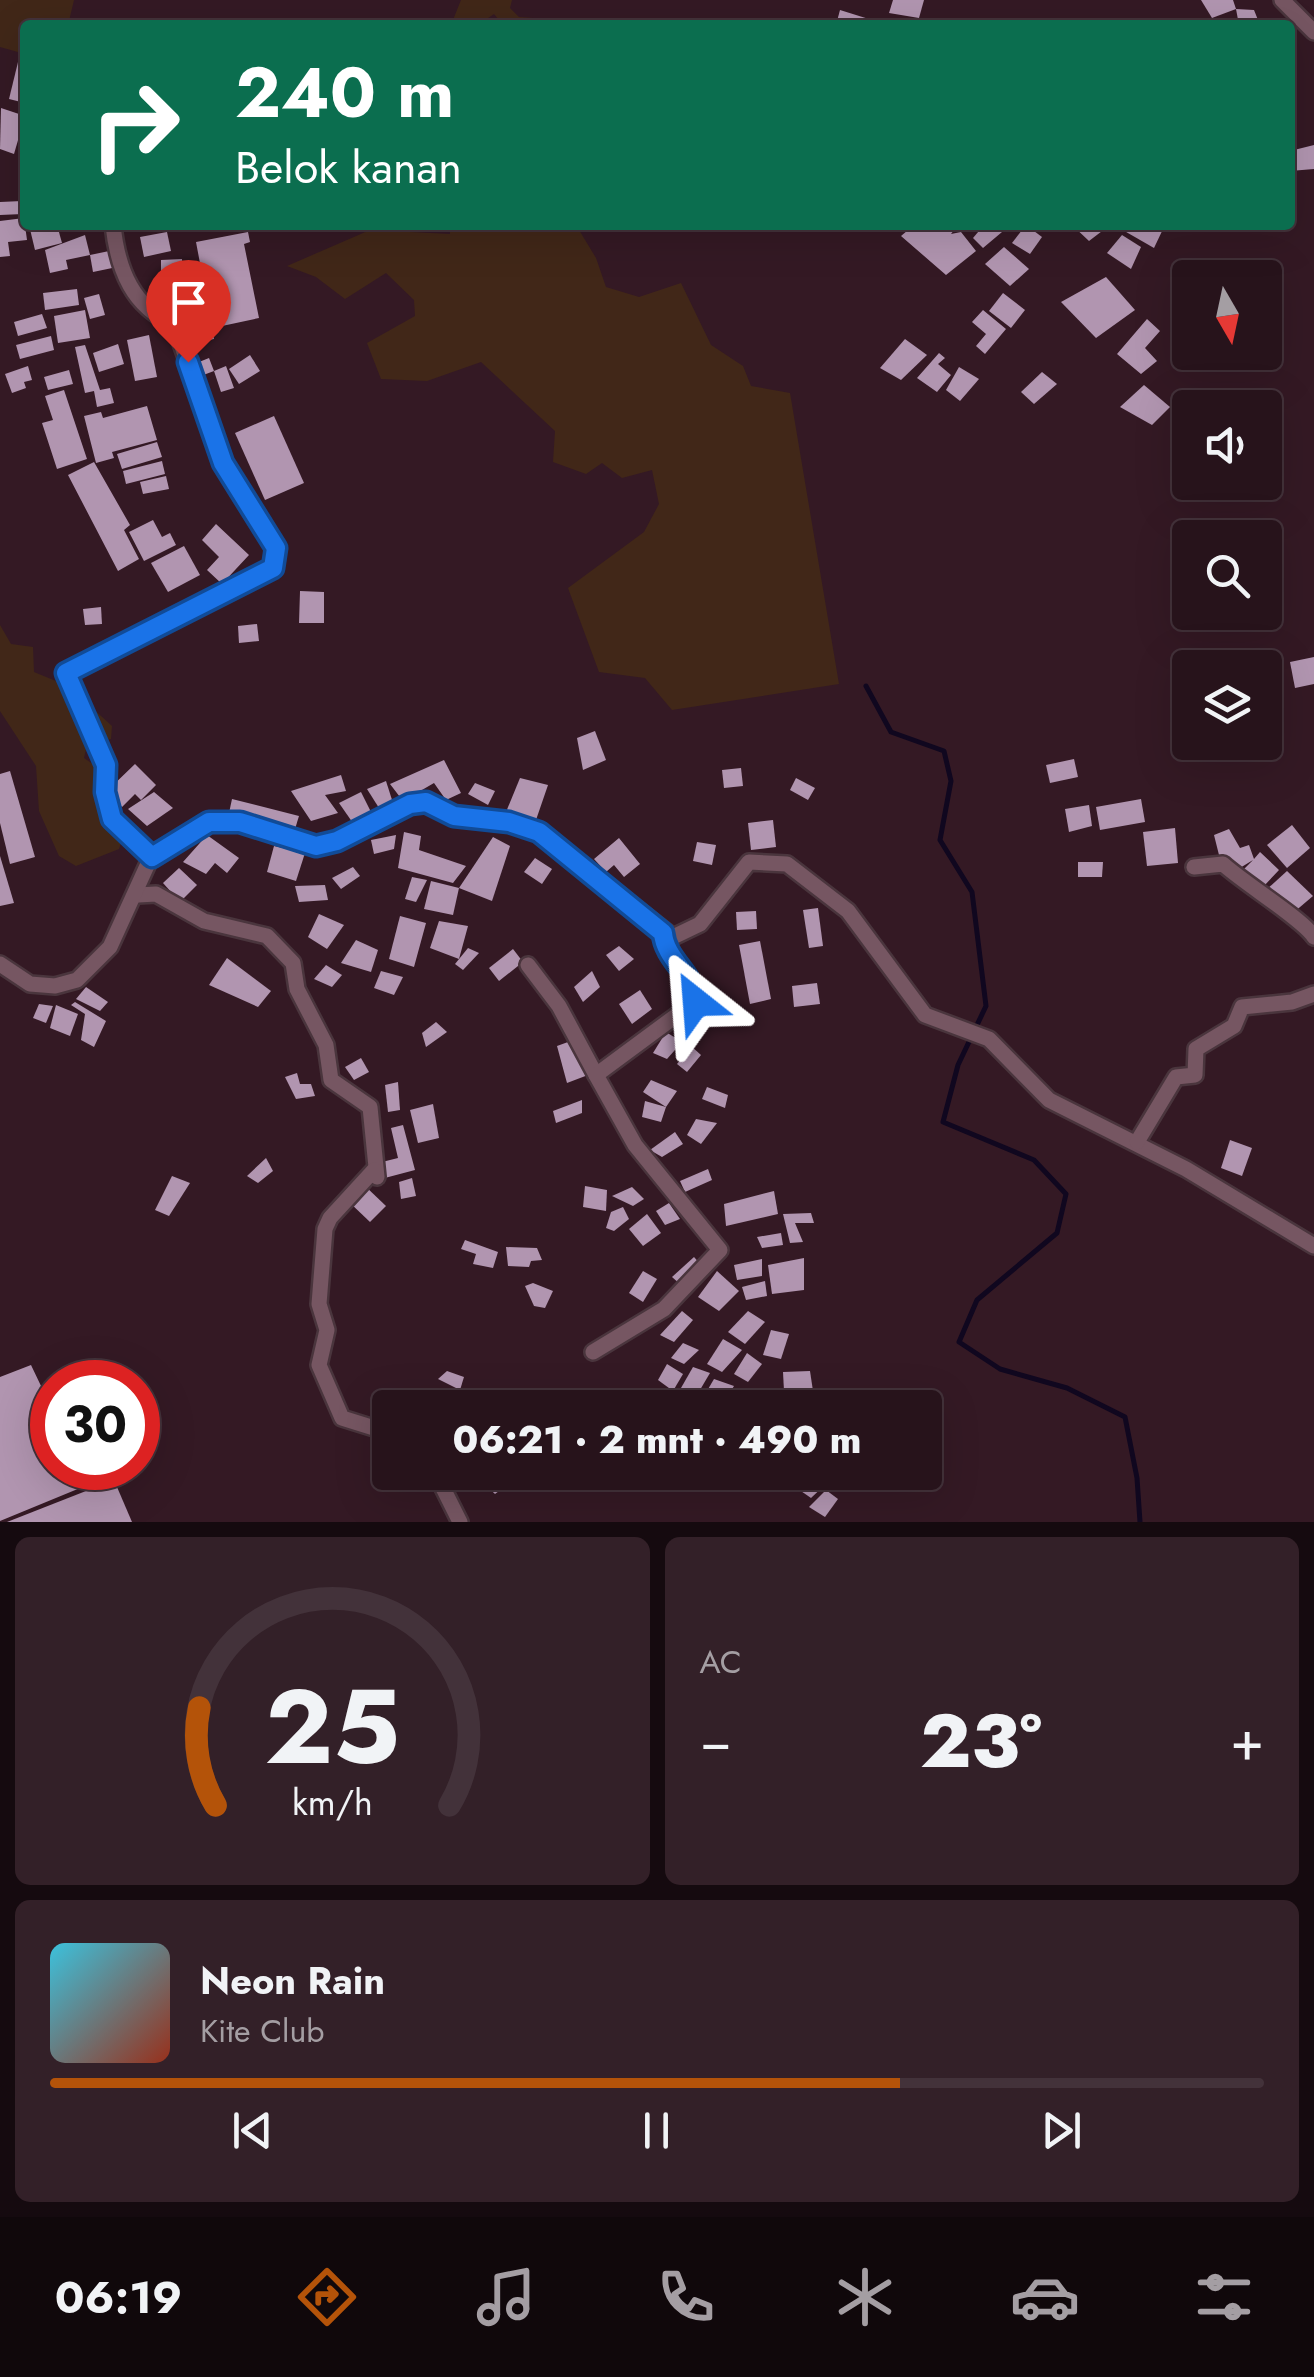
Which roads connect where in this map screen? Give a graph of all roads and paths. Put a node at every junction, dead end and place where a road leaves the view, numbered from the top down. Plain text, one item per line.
1 (1282, 0) edge
2 (1314, 32) edge
3 (114, 230) edge
4 (152, 857) junction
5 (1194, 867) dead end
6 (138, 895) junction
7 (663, 933) junction
8 (1314, 938) edge
9 (0, 964) edge
10 (528, 965) dead end
11 (1314, 994) edge
12 (596, 1076) junction
13 (1137, 1142) junction
14 (1314, 1246) edge
15 (592, 1352) dead end
16 (372, 1427) edge
17 (444, 1490) edge
18 (460, 1522) edge

1 - 2 street
3 - 4 street
4 - 6 street
4 - 7 street
5 - 8 street
6 - 9 street
6 - 16 street
7 - 12 street
7 - 13 street
10 - 12 street
11 - 13 street
12 - 15 street
13 - 14 street
17 - 18 street

